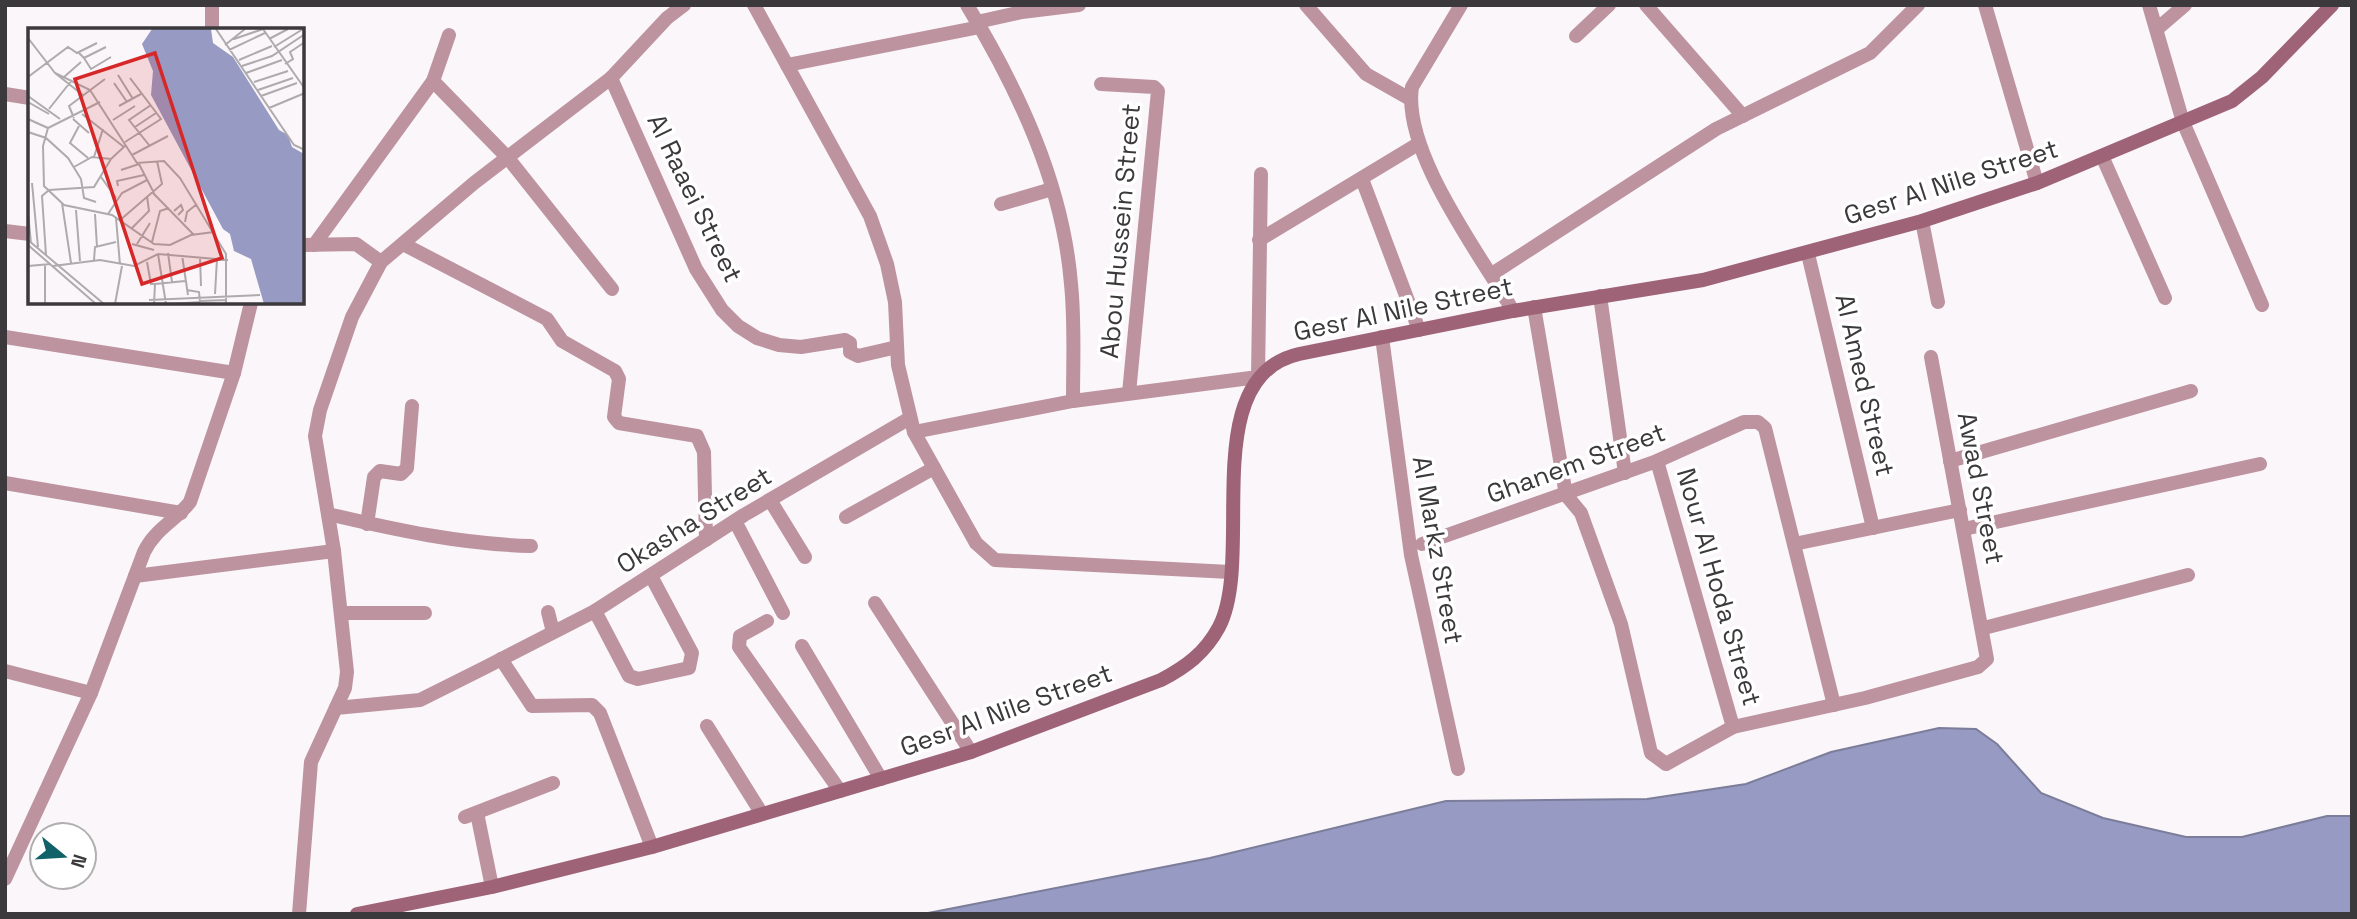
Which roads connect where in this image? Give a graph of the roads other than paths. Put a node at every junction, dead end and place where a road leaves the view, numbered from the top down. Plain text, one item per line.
1 (212, 5) edge
2 (684, 5) edge
3 (754, 5) edge
4 (967, 5) edge
5 (1079, 5) edge
6 (1306, 5) edge
7 (1461, 5) edge
8 (1609, 5) edge
9 (1646, 5) edge
10 (1918, 5) edge
11 (1985, 5) edge
12 (2149, 5) edge
13 (2185, 5) edge
14 (2332, 5) edge
15 (979, 25) junction
16 (212, 28) edge
17 (2157, 29) junction
18 (449, 35) dead end
19 (1576, 36) dead end
20 (787, 65) junction
21 (611, 78) junction
22 (433, 81) junction
23 (1101, 84) dead end
24 (5, 94) edge
25 (28, 97) edge
26 (1410, 99) junction
27 (1743, 116) junction
28 (2182, 122) junction
29 (1418, 144) junction
30 (2102, 156) junction
31 (508, 158) junction
32 (1261, 174) dead end
33 (1362, 179) junction
34 (2037, 183) junction
35 (1052, 189) junction
36 (1001, 204) dead end
37 (1922, 221) junction
38 (5, 231) edge
39 (28, 234) edge
40 (1259, 240) junction
41 (403, 243) junction
42 (309, 245) edge
43 (1808, 254) junction
44 (382, 262) junction
45 (1492, 274) junction
46 (612, 289) dead end
47 (1600, 296) junction
48 (2165, 298) dead end
49 (1938, 302) dead end
50 (251, 304) edge
51 (2262, 305) dead end
52 (1534, 307) junction
53 (1513, 310) junction
54 (1419, 330) junction
55 (5, 337) edge
56 (1382, 337) junction
57 (897, 347) junction
58 (1931, 357) dead end
59 (234, 373) junction
60 (1258, 377) junction
61 (2191, 391) dead end
62 (1129, 393) junction
63 (1073, 401) junction
64 (412, 406) dead end
65 (912, 425) junction
66 (1657, 461) junction
67 (1950, 461) junction
68 (2260, 464) dead end
69 (934, 468) junction
70 (1625, 473) junction
71 (5, 483) edge
72 (1566, 495) junction
73 (770, 500) junction
74 (1960, 510) junction
75 (181, 513) junction
76 (328, 514) junction
77 (846, 517) dead end
78 (735, 521) junction
79 (367, 524) junction
80 (1874, 528) junction
81 (1964, 529) junction
82 (706, 540) junction
83 (1422, 544) dead end
84 (1794, 544) junction
85 (531, 546) dead end
86 (334, 551) junction
87 (805, 556) dead end
88 (1230, 572) junction
89 (2188, 575) dead end
90 (135, 576) junction
91 (652, 576) junction
92 (875, 603) dead end
93 (595, 611) junction
94 (342, 612) junction
95 (548, 612) dead end
96 (425, 613) dead end
97 (783, 613) dead end
98 (767, 621) dead end
99 (1984, 628) junction
100 (554, 632) junction
101 (802, 646) dead end
102 (501, 659) junction
103 (5, 671) edge
104 (91, 693) junction
105 (1834, 705) junction
106 (336, 708) junction
107 (706, 726) dead end
108 (1733, 727) junction
109 (971, 752) junction
110 (1458, 769) dead end
111 (881, 779) junction
112 (553, 783) dead end
113 (840, 791) junction
114 (762, 814) junction
115 (652, 847) junction
116 (6, 874) edge
117 (492, 887) junction
118 (299, 914) edge
119 (357, 914) edge

1 - 16 street
2 - 21 street
3 - 20 street
4 - 15 street
5 - 15 street
6 - 26 street
7 - 26 street
8 - 19 street
9 - 27 street
10 - 27 street
11 - 34 street
12 - 17 street
13 - 17 street
14 - 28 street, Gesr Al Nile Street
15 - 20 street
15 - 35 street
17 - 28 street
18 - 22 street
20 - 57 street
21 - 31 street
21 - 57 street, Al Raaei Street
22 - 31 street
22 - 42 street
23 - 62 street, Abou Hussein Street
24 - 25 street
26 - 29 street
27 - 45 street
28 - 30 street, Gesr Al Nile Street
28 - 51 street
29 - 33 street
29 - 45 street
30 - 34 street, Gesr Al Nile Street
30 - 48 street
31 - 41 street
31 - 46 street
32 - 40 street
33 - 40 street
33 - 54 street
34 - 37 street, Gesr Al Nile Street
35 - 36 street
35 - 63 street
37 - 43 street, Gesr Al Nile Street
37 - 49 street
38 - 39 street
40 - 60 street
41 - 44 street
41 - 82 street
42 - 44 street
43 - 47 street, Gesr Al Nile Street
43 - 80 street, Al Amed Street
44 - 76 street
45 - 53 street
47 - 52 street, Gesr Al Nile Street
47 - 70 street
50 - 59 street
52 - 53 street, Gesr Al Nile Street
52 - 72 street
53 - 54 street, Gesr Al Nile Street
54 - 56 street, Gesr Al Nile Street
55 - 59 street
56 - 60 street, Gesr Al Nile Street
56 - 110 street, Al Markz Street
57 - 65 street
58 - 67 street, Awad Street
59 - 75 street
60 - 62 street, Okasha Street
60 - 88 street, Gesr Al Nile Street
61 - 67 street
62 - 63 street, Okasha Street
63 - 65 street, Okasha Street
64 - 79 street
65 - 69 street
65 - 73 street, Okasha Street
66 - 70 street, Ghanem Street
66 - 84 street, Ghanem Street
66 - 108 street, Nour Al Hoda Street
67 - 74 street, Awad Street
68 - 81 street
69 - 77 street
69 - 88 street
70 - 72 street, Ghanem Street
71 - 75 street
72 - 83 street, Ghanem Street
72 - 108 street
73 - 78 street, Okasha Street
73 - 87 street
74 - 80 street
74 - 81 street, Awad Street
75 - 90 street
76 - 79 street
76 - 86 street
78 - 82 street, Okasha Street
78 - 97 street
79 - 85 street
80 - 84 street
81 - 99 street, Awad Street
82 - 91 street, Okasha Street
84 - 105 street
86 - 90 street
86 - 94 street
88 - 109 street, Gesr Al Nile Street
89 - 99 street
90 - 104 street
91 - 93 street, Okasha Street
91 - 93 street
92 - 109 street
93 - 100 street, Okasha Street
94 - 96 street
94 - 106 street
95 - 100 street
98 - 113 street
99 - 105 street, Awad Street
100 - 102 street, Okasha Street
101 - 111 street
102 - 106 street, Okasha Street
102 - 115 street
103 - 104 street
104 - 116 street
105 - 108 street
106 - 118 street
107 - 114 street
109 - 111 street, Gesr Al Nile Street
111 - 113 street, Gesr Al Nile Street
112 - 117 street
113 - 114 street, Gesr Al Nile Street
114 - 115 street, Gesr Al Nile Street
115 - 117 street, Gesr Al Nile Street
117 - 119 street, Gesr Al Nile Street

